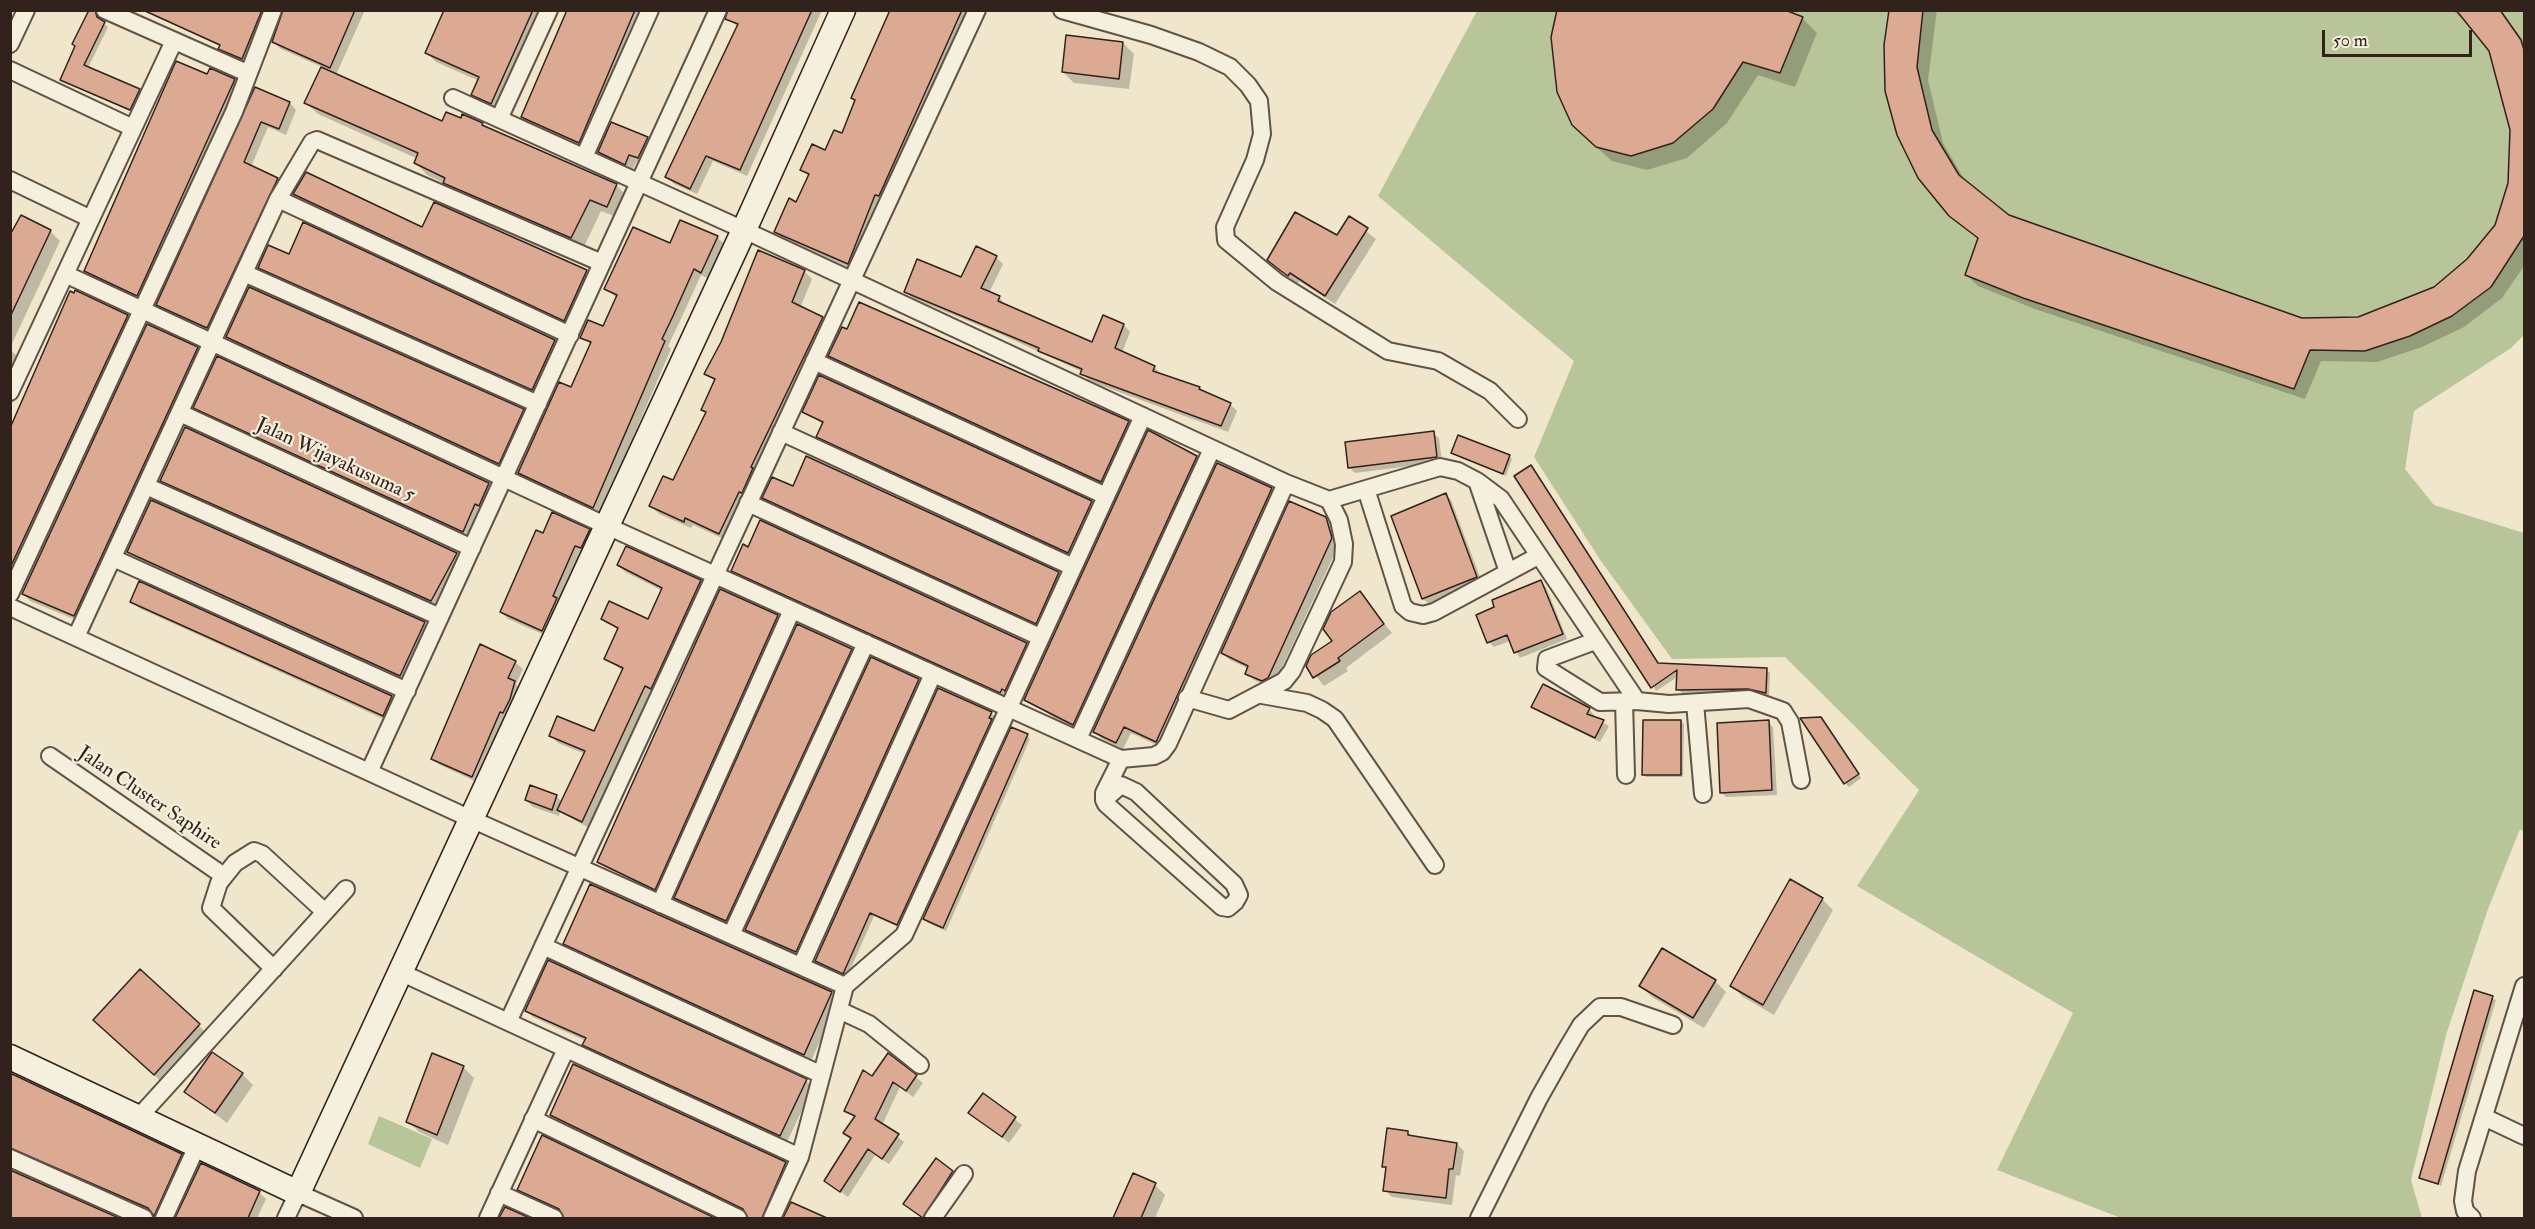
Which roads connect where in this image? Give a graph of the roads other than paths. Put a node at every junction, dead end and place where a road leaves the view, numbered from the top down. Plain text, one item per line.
1 (26, 10) edge
2 (105, 10) edge
3 (273, 10) edge
4 (549, 10) edge
5 (650, 10) edge
6 (718, 10) edge
7 (843, 10) edge
8 (977, 10) edge
9 (1062, 10) edge
10 (174, 41) junction
11 (11, 42) edge
12 (10, 70) edge
13 (248, 73) junction
14 (453, 98) dead end
15 (499, 119) junction
16 (133, 128) junction
17 (584, 157) junction
18 (10, 180) edge
19 (640, 182) junction
20 (278, 199) junction
21 (91, 219) junction
22 (744, 230) junction
23 (602, 263) junction
24 (244, 273) junction
25 (65, 274) junction
26 (852, 280) junction
27 (140, 310) junction
28 (570, 335) junction
29 (212, 343) junction
30 (814, 361) junction
31 (10, 392) edge
32 (538, 404) junction
33 (180, 413) junction
34 (1143, 416) junction
35 (1518, 419) dead end
36 (781, 432) junction
37 (1212, 449) junction
38 (504, 478) junction
39 (1477, 481) junction
40 (1286, 483) junction
41 (146, 486) junction
42 (1366, 489) junction
43 (1106, 496) junction
44 (1329, 500) junction
45 (748, 503) junction
46 (607, 526) junction
47 (472, 548) junction
48 (1538, 556) junction
49 (113, 558) junction
50 (1073, 567) junction
51 (1508, 573) junction
52 (714, 574) junction
53 (10, 594) edge
54 (10, 607) edge
55 (792, 610) junction
56 (440, 617) junction
57 (76, 637) junction
58 (1040, 637) junction
59 (1595, 641) junction
60 (866, 643) junction
61 (933, 674) junction
62 (407, 691) junction
63 (1262, 695) junction
64 (1188, 698) junction
65 (1631, 701) junction
66 (1695, 703) junction
67 (1007, 707) junction
68 (1078, 739) junction
69 (50, 756) dead end
70 (1121, 759) junction
71 (369, 772) junction
72 (1626, 775) dead end
73 (1802, 780) dead end
74 (1703, 794) dead end
75 (1104, 800) junction
76 (471, 819) junction
77 (1182, 835) junction
78 (1162, 855) junction
79 (1435, 865) dead end
80 (579, 868) junction
81 (224, 876) junction
82 (346, 889) dead end
83 (660, 904) junction
84 (325, 912) junction
85 (731, 935) junction
86 (543, 946) junction
87 (801, 966) junction
88 (274, 969) junction
89 (400, 972) junction
90 (845, 986) junction
91 (2524, 986) edge
92 (838, 1010) junction
93 (508, 1022) junction
94 (1673, 1025) dead end
95 (2518, 1028) edge
96 (566, 1048) junction
97 (10, 1058) edge
98 (920, 1065) dead end
99 (820, 1074) junction
100 (2484, 1117) junction
101 (138, 1118) junction
102 (533, 1119) junction
103 (2524, 1136) edge
104 (197, 1146) junction
105 (800, 1156) junction
106 (10, 1158) edge
107 (964, 1174) dead end
108 (298, 1192) junction
109 (499, 1193) junction
110 (144, 1218) edge
111 (164, 1218) edge
112 (286, 1218) edge
113 (354, 1218) edge
114 (488, 1218) edge
115 (554, 1218) edge
116 (738, 1218) edge
117 (772, 1218) edge
118 (933, 1218) edge
119 (1479, 1218) edge
120 (2472, 1218) edge

1 - 11 street
2 - 10 street
3 - 13 street
4 - 15 street
5 - 17 street
6 - 19 street
7 - 22 street
8 - 26 street
9 - 35 street
10 - 13 street
10 - 16 street
12 - 16 street
13 - 27 street
14 - 15 street
15 - 17 street
16 - 21 street
17 - 19 street
18 - 21 street
19 - 22 street
19 - 23 street
20 - 23 street
20 - 24 street
20 - 28 street
21 - 25 street
22 - 26 street
22 - 46 street
23 - 28 street
24 - 29 street
24 - 32 street
25 - 27 street
25 - 31 street
26 - 30 street
26 - 34 street
27 - 29 street
27 - 53 street
28 - 32 street
29 - 33 street
29 - 38 street
30 - 36 street
30 - 43 street
32 - 38 street
33 - 41 street
33 - 47 street, Jalan Wijayakusuma 5
34 - 37 street
34 - 43 street
36 - 45 street
36 - 50 street
37 - 40 street
37 - 68 street
38 - 46 street
38 - 47 street
39 - 42 street
39 - 48 street
39 - 51 street
40 - 44 street
40 - 64 street
41 - 49 street
41 - 56 street
42 - 44 street
42 - 51 street
43 - 50 street
44 - 63 street
45 - 52 street
45 - 58 street
46 - 52 street
46 - 76 street
47 - 56 street
48 - 51 street
48 - 59 street
49 - 57 street
49 - 62 street
50 - 58 street
52 - 55 street
52 - 80 street
54 - 57 street
55 - 60 street
55 - 83 street
56 - 62 street
57 - 71 street
58 - 67 street
59 - 65 street
59 - 65 street
60 - 61 street
60 - 85 street
61 - 67 street
61 - 87 street
62 - 71 street
63 - 64 street
63 - 79 street
64 - 70 street
65 - 66 street
65 - 72 street
66 - 73 street
66 - 74 street
67 - 68 street
67 - 90 street
68 - 70 street
69 - 81 street, Jalan Cluster Saphire
70 - 75 street
71 - 76 street
75 - 77 street
75 - 78 street
76 - 80 street
76 - 89 street
77 - 78 street
77 - 78 street
80 - 83 street
80 - 86 street
81 - 84 street, Jalan Cluster Saphire
81 - 88 street, Jalan Cluster Saphire
82 - 84 street
83 - 85 street
84 - 88 street
85 - 87 street
86 - 93 street
86 - 99 street
87 - 90 street
88 - 101 street
89 - 93 street
89 - 108 street
90 - 92 street
91 - 95 street
92 - 98 street
92 - 99 street
93 - 96 street
94 - 119 street
95 - 100 street
96 - 102 street
96 - 105 street
97 - 101 street
99 - 105 street
100 - 103 street
100 - 120 street
101 - 104 street
102 - 109 street
102 - 116 street
104 - 108 street
104 - 111 street
105 - 117 street
106 - 110 street
107 - 118 street
108 - 112 street
108 - 113 street
109 - 114 street
109 - 115 street

